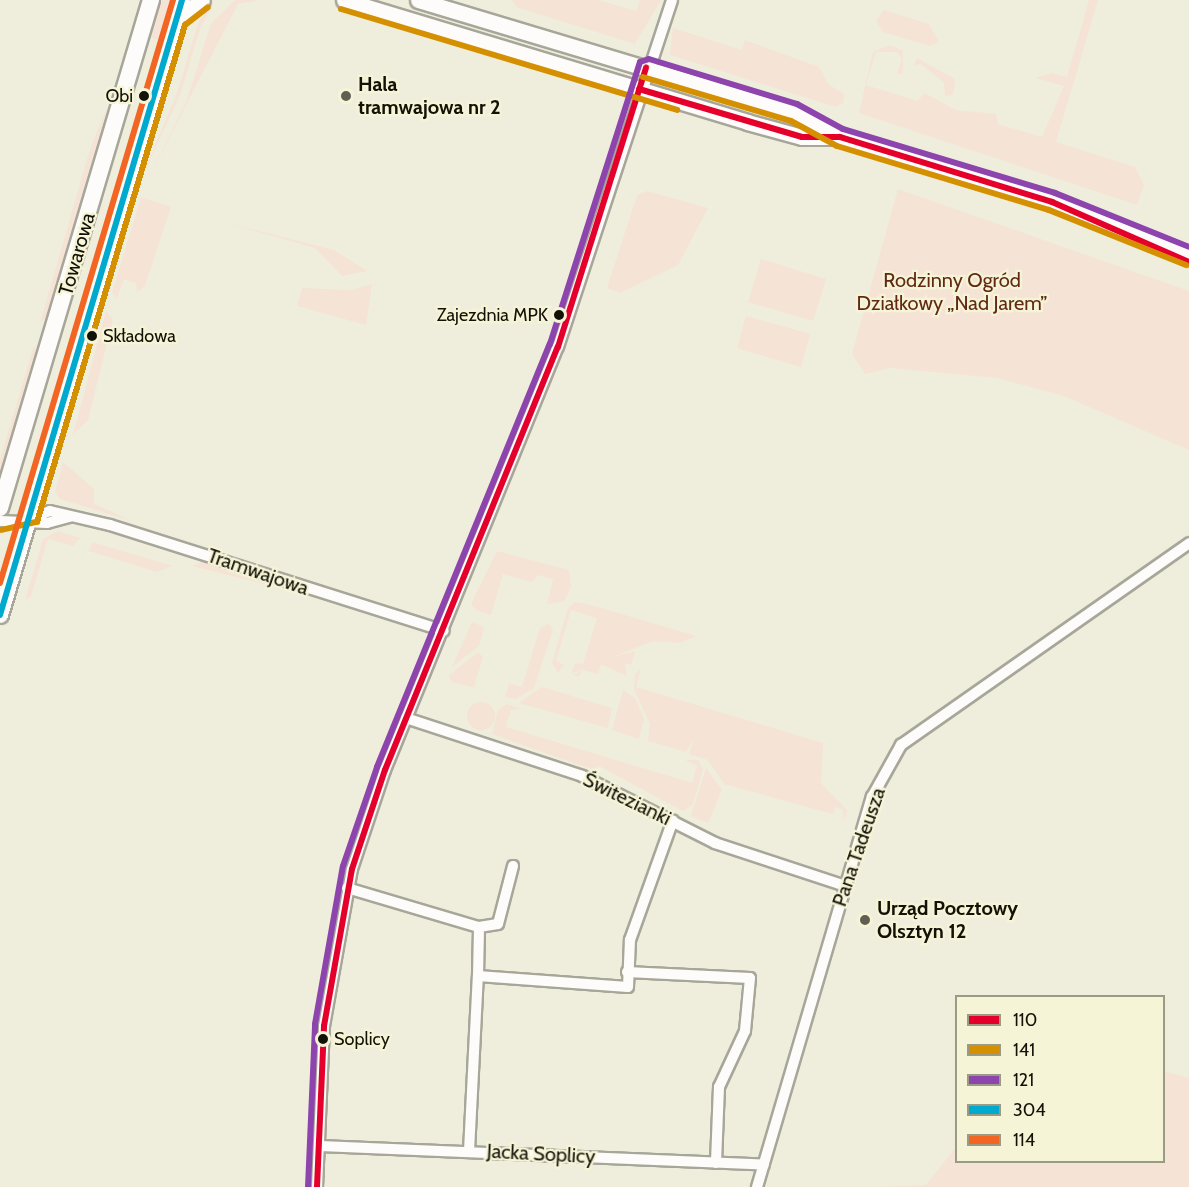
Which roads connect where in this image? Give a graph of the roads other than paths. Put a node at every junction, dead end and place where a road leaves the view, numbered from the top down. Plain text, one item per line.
1 (152, 0) edge
2 (182, 0) edge
3 (202, 0) edge
4 (344, 0) edge
5 (418, 0) edge
6 (672, 0) edge
7 (177, 20) junction
8 (646, 68) junction
9 (639, 89) junction
10 (840, 137) junction
11 (1169, 249) junction
12 (1189, 257) edge
13 (1189, 262) edge
14 (0, 508) edge
15 (29, 519) junction
16 (0, 521) edge
17 (1189, 543) edge
18 (0, 615) edge
19 (444, 630) junction
20 (406, 718) junction
21 (673, 820) junction
22 (513, 866) dead end
23 (846, 886) junction
24 (347, 888) junction
25 (478, 927) junction
26 (627, 972) junction
27 (478, 976) junction
28 (319, 1146) junction
29 (469, 1151) junction
30 (716, 1163) junction
31 (764, 1165) junction
32 (317, 1187) edge
33 (757, 1187) edge

1 - 14 main road, Towarowa
2 - 7 main road, Towarowa
3 - 7 main road
4 - 9 main road
5 - 8 main road
6 - 8 street
7 - 15 main road, Towarowa
8 - 9 street
8 - 10 main road
9 - 10 main road
9 - 19 street
10 - 11 main road
11 - 12 main road
11 - 13 main road
15 - 16 street
15 - 18 main road, Towarowa
15 - 19 street, Tramwajowa
17 - 23 street, Pana Tadeusza
19 - 20 street
20 - 21 street, Świtezianki
20 - 24 street
21 - 23 street, Świtezianki
21 - 26 street
22 - 25 street
23 - 31 street, Pana Tadeusza
24 - 25 street
24 - 28 street
25 - 27 street
26 - 27 street
26 - 30 street
27 - 29 street
28 - 29 street, Jacka Soplicy
28 - 32 street
29 - 30 street, Jacka Soplicy
30 - 31 street, Jacka Soplicy
31 - 33 street, Pana Tadeusza

